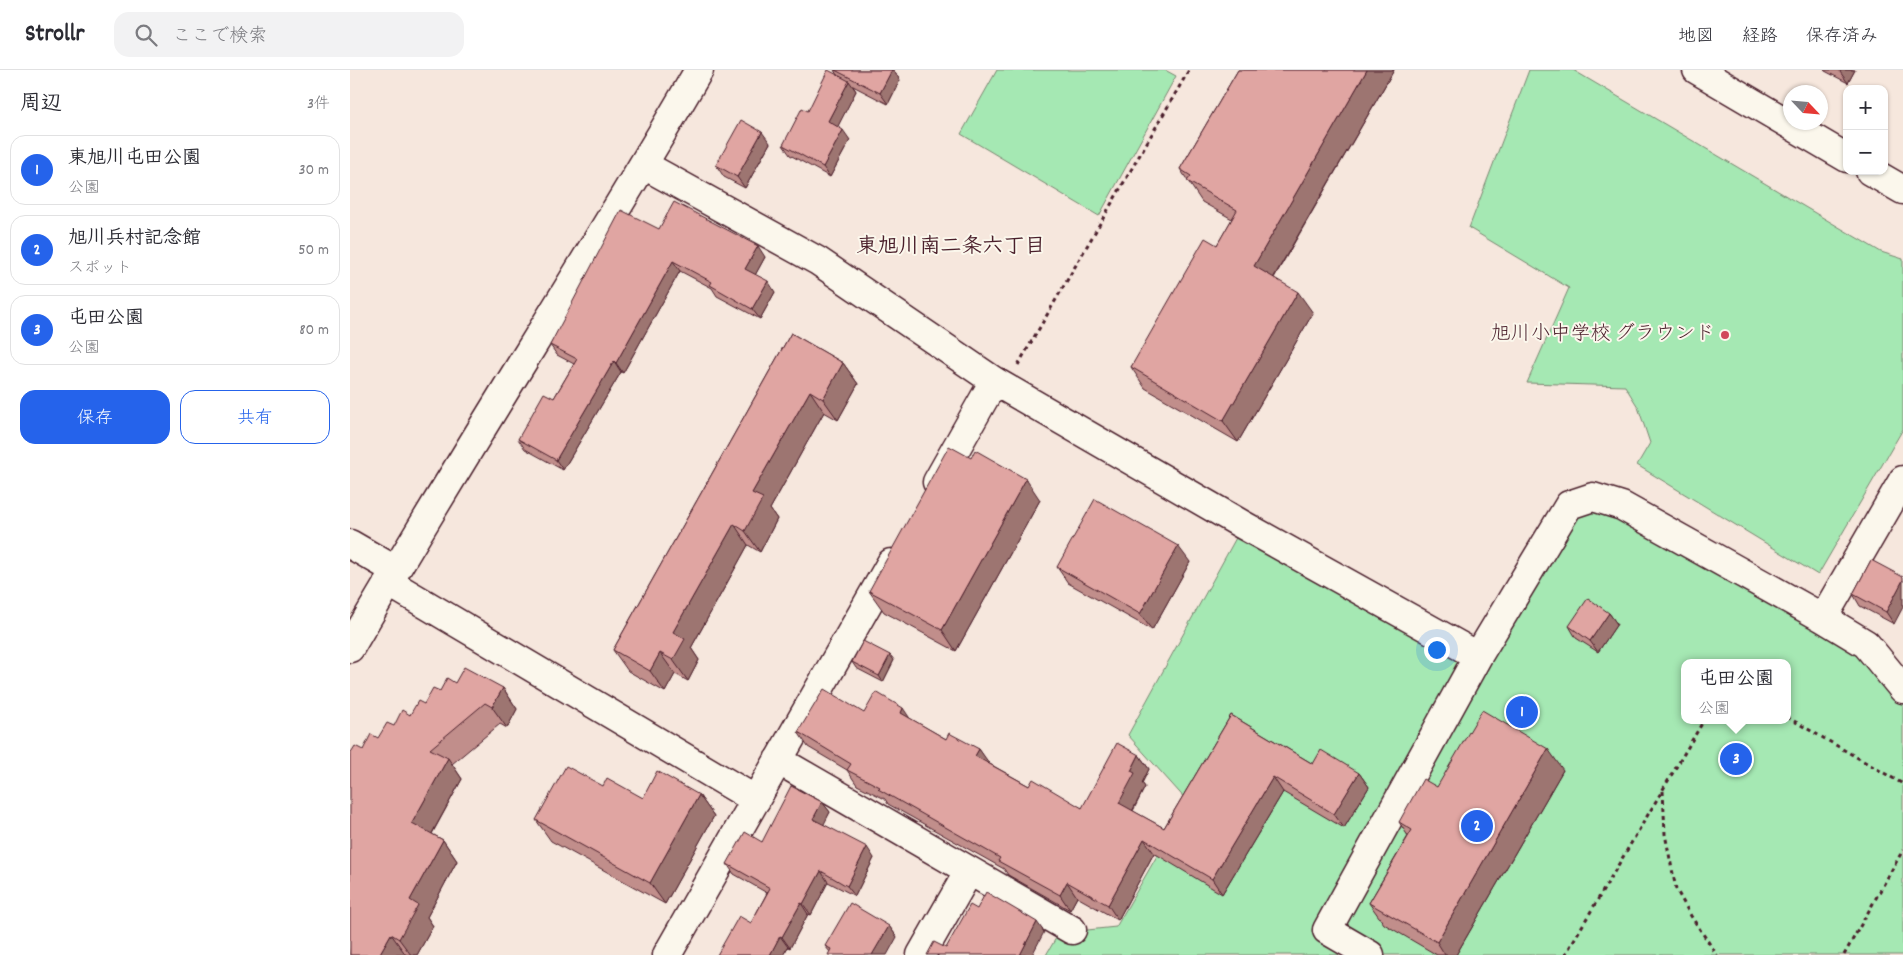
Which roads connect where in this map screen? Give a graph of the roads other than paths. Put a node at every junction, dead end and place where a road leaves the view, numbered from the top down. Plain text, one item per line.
1 (700, 70) edge
2 (1697, 70) edge
3 (1843, 156) edge
4 (644, 165) junction
5 (1877, 175) edge
6 (1903, 190) edge
7 (994, 381) junction
8 (1903, 480) edge
9 (924, 504) edge
10 (905, 538) edge
11 (350, 544) edge
12 (392, 576) junction
13 (1823, 618) junction
14 (350, 648) edge
15 (1478, 656) junction
16 (1903, 689) edge
17 (778, 760) junction
18 (756, 800) junction
19 (969, 872) junction
20 (1072, 930) dead end
21 (667, 955) edge
22 (921, 955) edge
23 (1370, 955) edge

1 - 4 street
2 - 3 street
4 - 7 street
4 - 12 street
5 - 6 street
7 - 9 street
7 - 15 street
8 - 13 street
10 - 17 street
11 - 12 street
12 - 14 street
12 - 18 street
13 - 15 street
13 - 16 street
15 - 23 street
17 - 18 street
17 - 19 street
18 - 21 street
19 - 20 street
19 - 22 street

